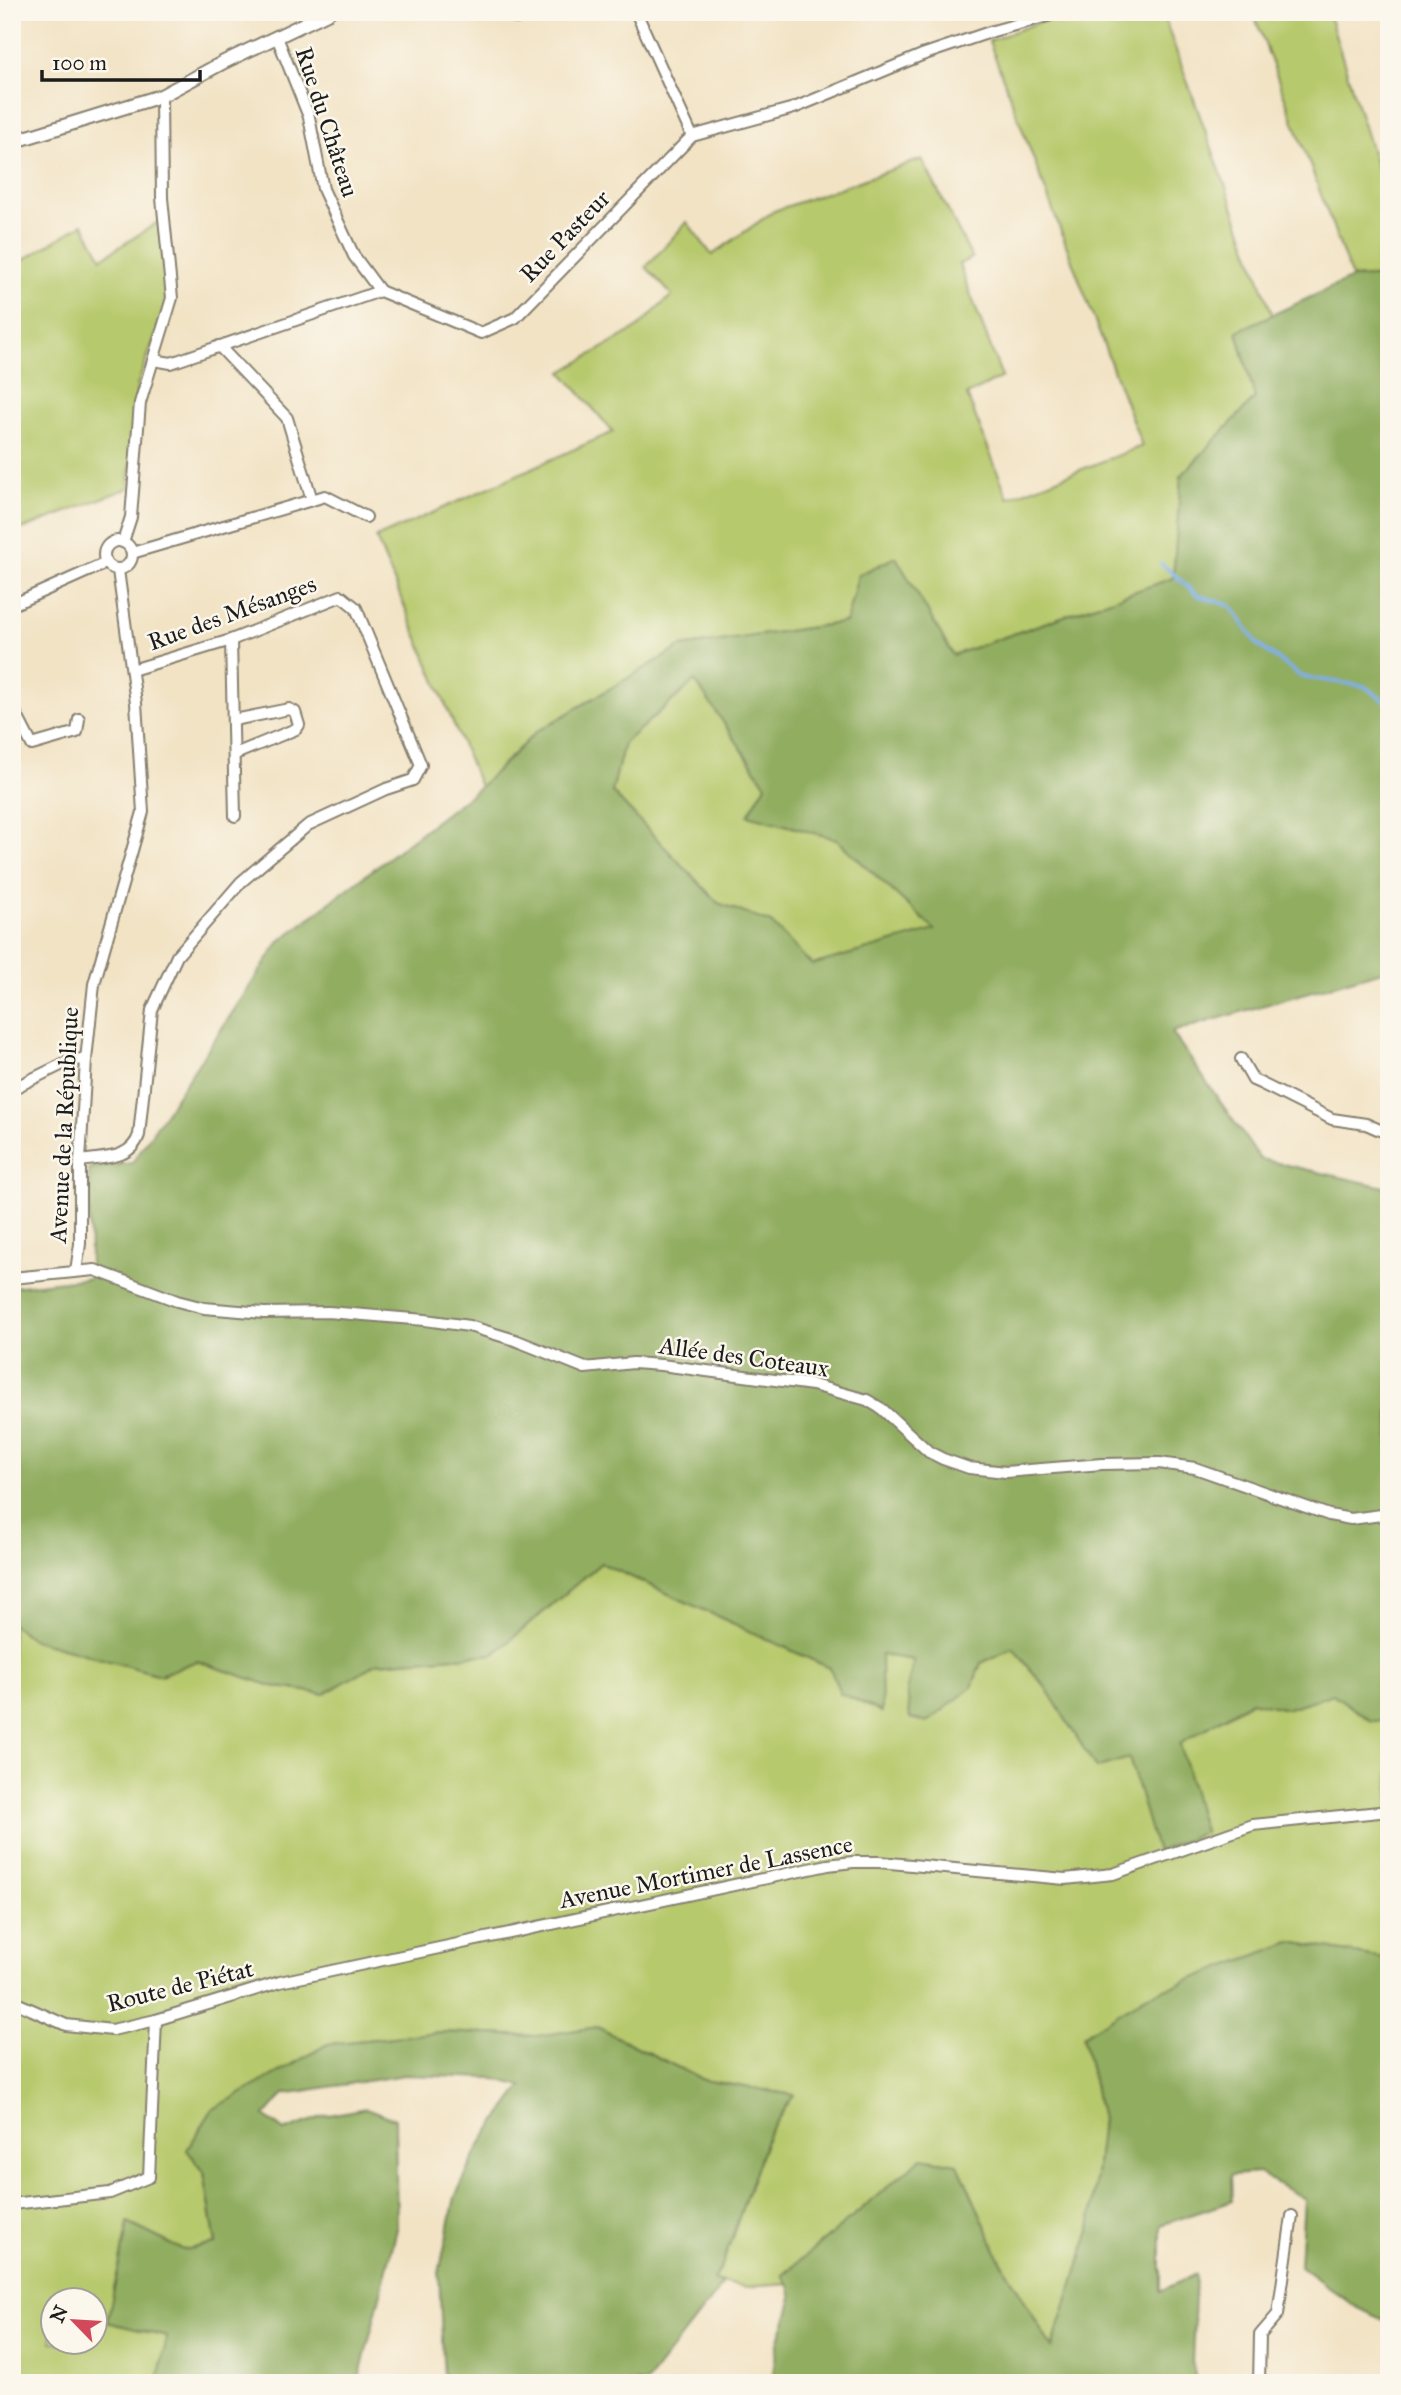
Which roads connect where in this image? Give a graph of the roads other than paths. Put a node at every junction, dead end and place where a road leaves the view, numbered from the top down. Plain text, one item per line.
1 (537, 12) edge
2 (636, 12) edge
3 (1062, 12) edge
4 (322, 14) edge
5 (516, 18) dead end
6 (277, 37) junction
7 (161, 96) junction
8 (692, 136) junction
9 (12, 142) edge
10 (380, 291) junction
11 (219, 346) junction
12 (154, 360) junction
13 (312, 500) junction
14 (366, 517) dead end
15 (123, 542) junction
16 (132, 553) junction
17 (106, 563) junction
18 (118, 570) junction
19 (13, 603) edge
20 (231, 640) junction
21 (132, 670) junction
22 (12, 706) edge
23 (79, 719) dead end
24 (234, 720) junction
25 (235, 754) junction
26 (235, 816) dead end
27 (1241, 1059) dead end
28 (86, 1060) junction
29 (12, 1089) edge
30 (1389, 1134) edge
31 (80, 1161) junction
32 (75, 1271) junction
33 (12, 1278) edge
34 (1389, 1514) edge
35 (1389, 1811) edge
36 (280, 1982) joint
37 (12, 2001) edge
38 (156, 2020) junction
39 (12, 2204) edge
40 (1292, 2216) dead end
41 (1259, 2383) edge

1 - 5 street
2 - 8 street
3 - 8 street
4 - 6 main road
6 - 7 main road
6 - 10 street, Rue du Château
7 - 9 main road
7 - 12 street
8 - 10 street, Rue Pasteur
10 - 11 street
11 - 12 street
11 - 13 street
12 - 15 street
13 - 14 street
13 - 16 street
15 - 16 street
15 - 17 street
16 - 18 street
17 - 18 street
17 - 19 street
18 - 21 street, Avenue de la République
20 - 21 street, Rue des Mésanges
20 - 24 street
20 - 31 street, Rue des Mésanges
21 - 28 street, Avenue de la République
22 - 23 street
24 - 25 street
24 - 25 street
25 - 26 street
27 - 30 street
28 - 29 street
28 - 31 street, Avenue de la République
31 - 32 street, Avenue de la République
32 - 33 street, Allée des Coteaux
32 - 34 street, Allée des Coteaux
35 - 36 street, Avenue Mortimer de Lassence
36 - 38 street, Route de Piétat
37 - 38 street, Route de Piétat
38 - 39 street
40 - 41 street

